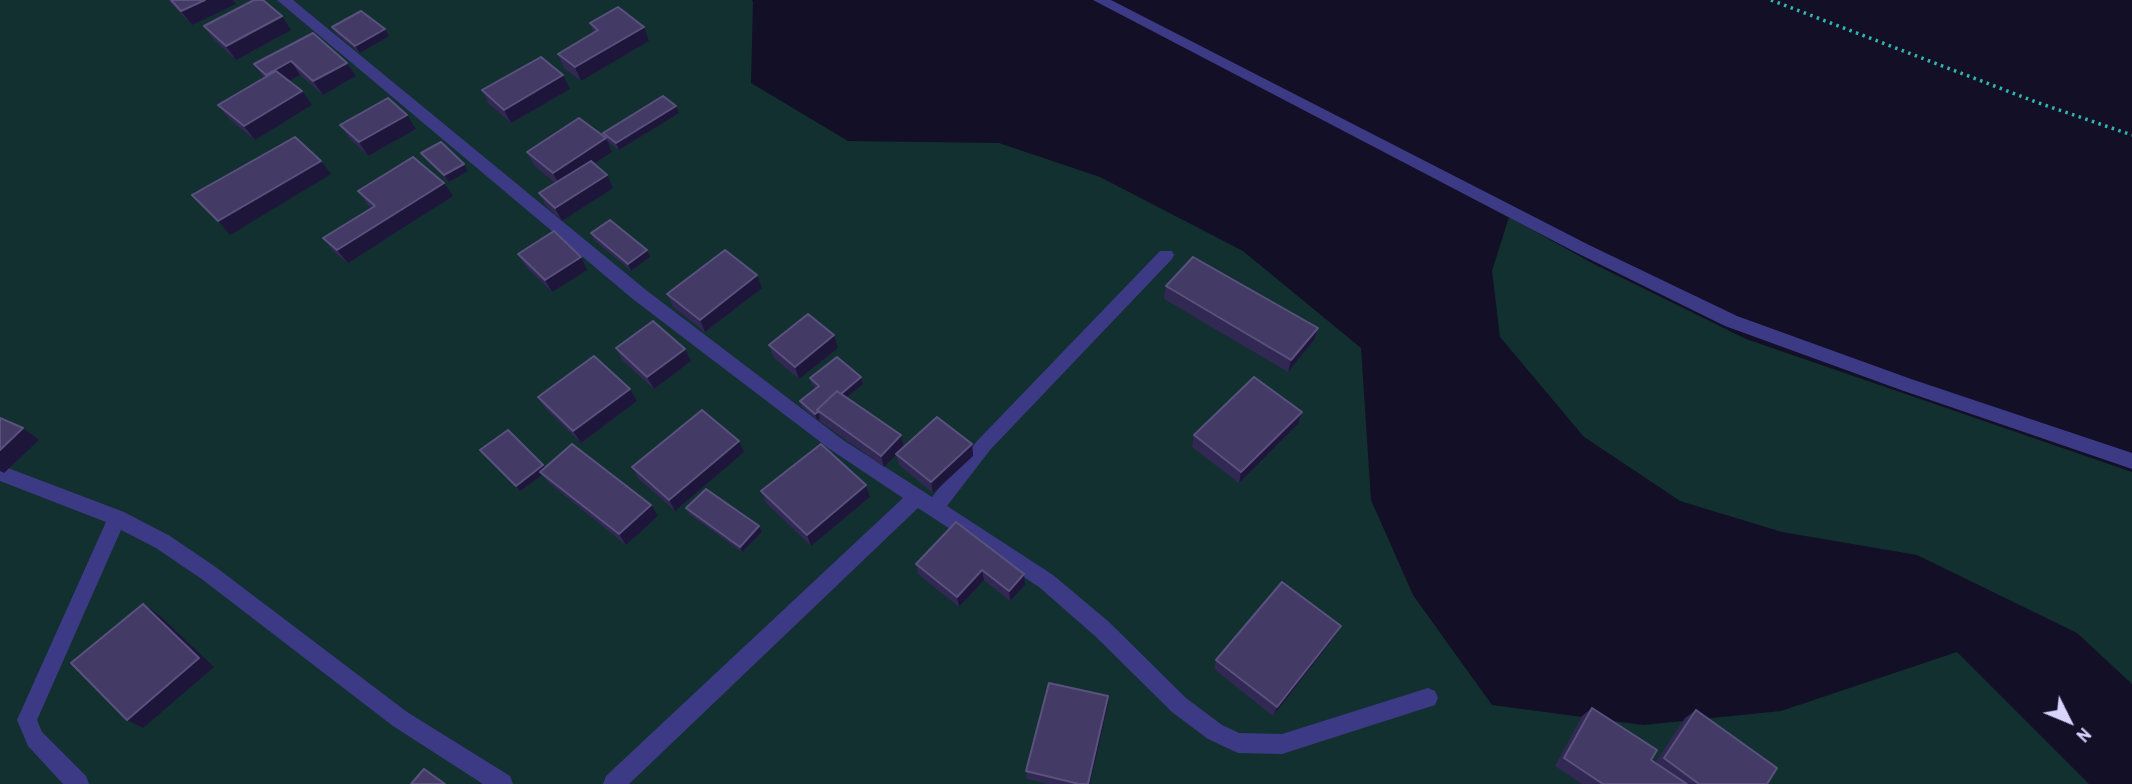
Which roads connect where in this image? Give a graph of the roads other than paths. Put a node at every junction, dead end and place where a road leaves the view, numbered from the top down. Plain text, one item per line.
1 (284, 0) edge
2 (1100, 0) edge
3 (1166, 254) dead end
4 (2132, 461) edge
5 (0, 473) edge
6 (927, 502) junction
7 (117, 518) junction
8 (1428, 698) dead end
9 (78, 784) edge
10 (502, 784) edge
11 (614, 784) edge

1 - 6 street
2 - 4 street
3 - 6 street
5 - 7 street
6 - 8 street
6 - 11 street
7 - 9 street
7 - 10 street

